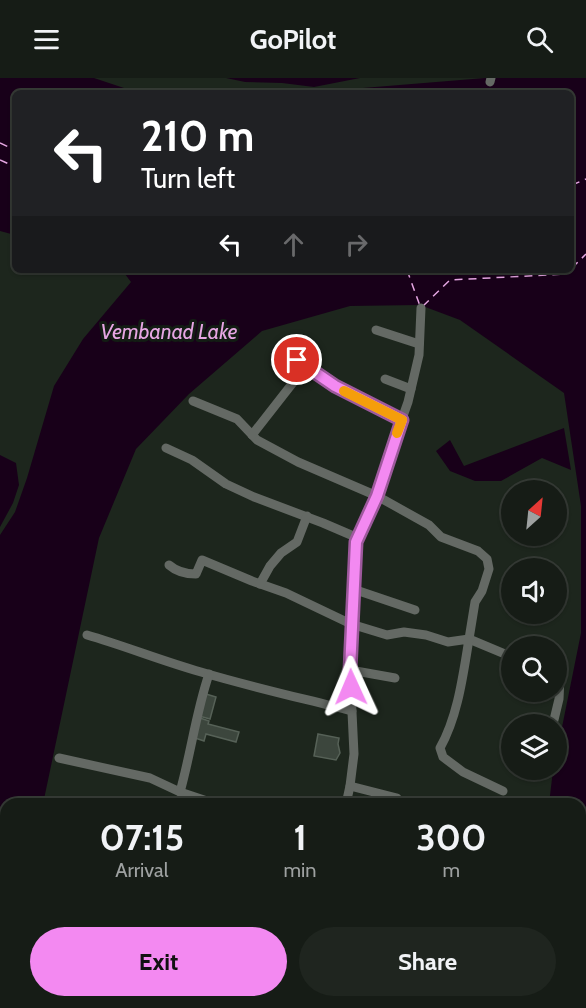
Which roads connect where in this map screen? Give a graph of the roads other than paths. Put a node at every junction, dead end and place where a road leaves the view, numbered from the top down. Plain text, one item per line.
1 (421, 308) dead end
2 (376, 330) dead end
3 (419, 344) junction
4 (297, 360) dead end
5 (306, 366) junction
6 (385, 379) dead end
7 (411, 389) junction
8 (193, 401) dead end
9 (402, 420) junction
10 (252, 435) junction
11 (166, 448) dead end
12 (377, 496) junction
13 (307, 516) junction
14 (358, 538) junction
15 (169, 565) dead end
16 (260, 584) junction
17 (353, 589) junction
18 (415, 610) dead end
19 (351, 624) junction
20 (87, 635) dead end
21 (469, 639) junction
22 (501, 652) edge
23 (350, 670) junction
24 (209, 674) junction
25 (395, 678) dead end
26 (352, 711) junction
27 (59, 758) dead end
28 (350, 786) junction
29 (503, 791) dead end
30 (180, 792) junction
31 (198, 798) edge
32 (347, 798) edge
33 (397, 798) dead end

1 - 3 street
2 - 3 street
3 - 7 street
4 - 5 street
5 - 9 street
5 - 10 street
6 - 7 street
7 - 9 street
8 - 10 street
9 - 12 street
10 - 12 street
11 - 13 street
12 - 14 street
12 - 21 street
13 - 14 street
13 - 16 street
14 - 17 street
15 - 16 street
16 - 19 street
17 - 18 street
17 - 19 street
19 - 21 street
19 - 23 street
20 - 24 street
21 - 22 street
21 - 29 street
23 - 25 street
23 - 26 street
24 - 26 street
24 - 30 street
26 - 28 street
27 - 30 street
28 - 32 street
28 - 33 street
30 - 31 street

